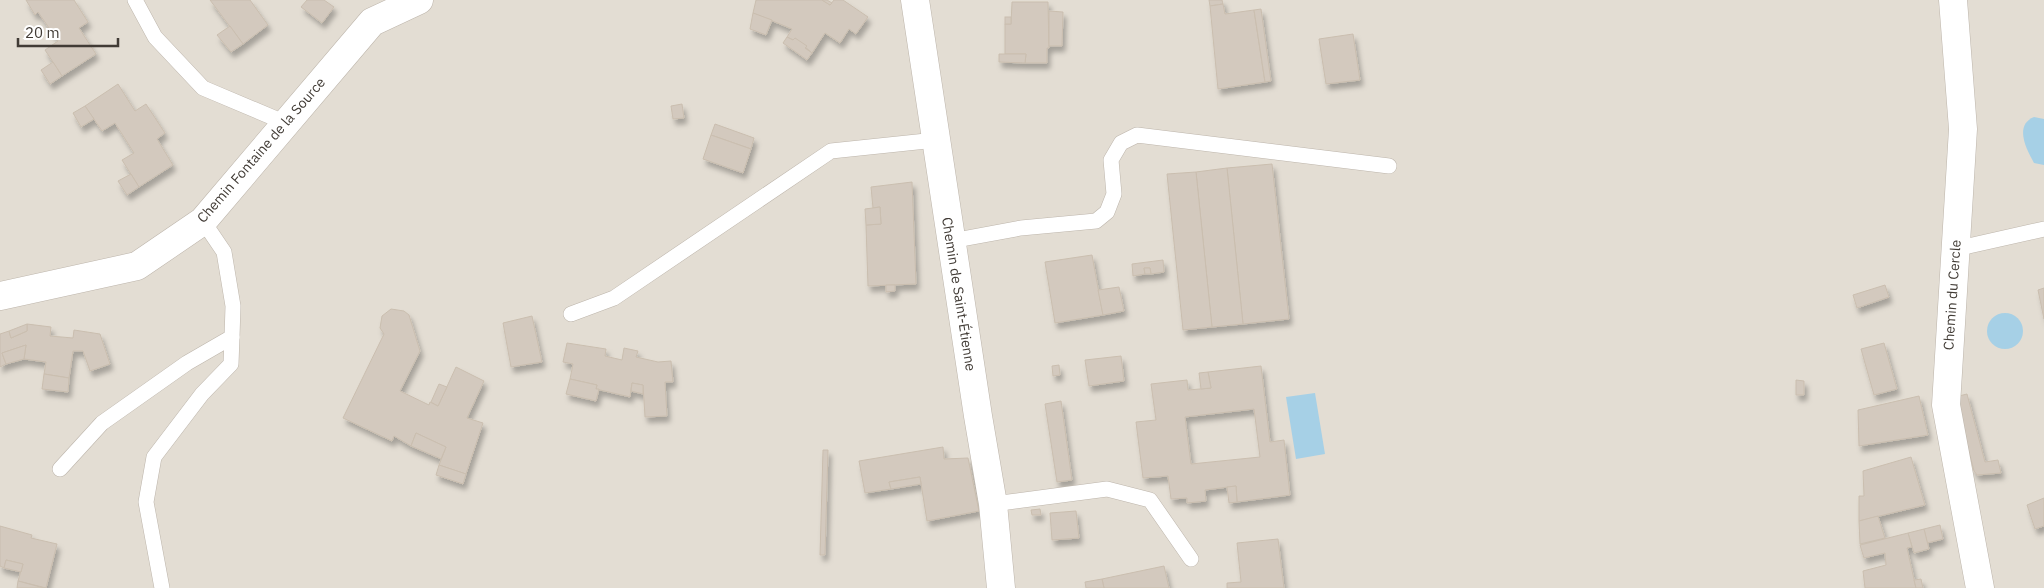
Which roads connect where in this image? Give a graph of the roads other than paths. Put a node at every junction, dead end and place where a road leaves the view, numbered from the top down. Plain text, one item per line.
1 (135, 0) edge
2 (419, 0) edge
3 (915, 0) edge
4 (1953, 0) edge
5 (286, 124) junction
6 (936, 140) junction
7 (1389, 166) dead end
8 (203, 221) junction
9 (2044, 229) edge
10 (951, 241) junction
11 (1955, 249) junction
12 (0, 296) edge
13 (570, 314) dead end
14 (232, 336) junction
15 (60, 469) dead end
16 (993, 504) junction
17 (1191, 559) dead end
18 (162, 588) edge
19 (1001, 588) edge
20 (1980, 588) edge

1 - 5 lane
2 - 5 street, Chemin Fontaine de la Source
3 - 6 street, Chemin de Saint-Étienne
4 - 11 street, Chemin du Cercle
5 - 8 street, Chemin Fontaine de la Source
6 - 10 street, Chemin de Saint-Étienne
6 - 13 lane
7 - 10 lane
8 - 12 street, Chemin Fontaine de la Source
8 - 14 lane
9 - 11 lane
10 - 16 street, Chemin de Saint-Étienne
11 - 20 street, Chemin du Cercle
14 - 15 lane
14 - 18 lane
16 - 17 lane
16 - 19 street, Chemin de Saint-Étienne

